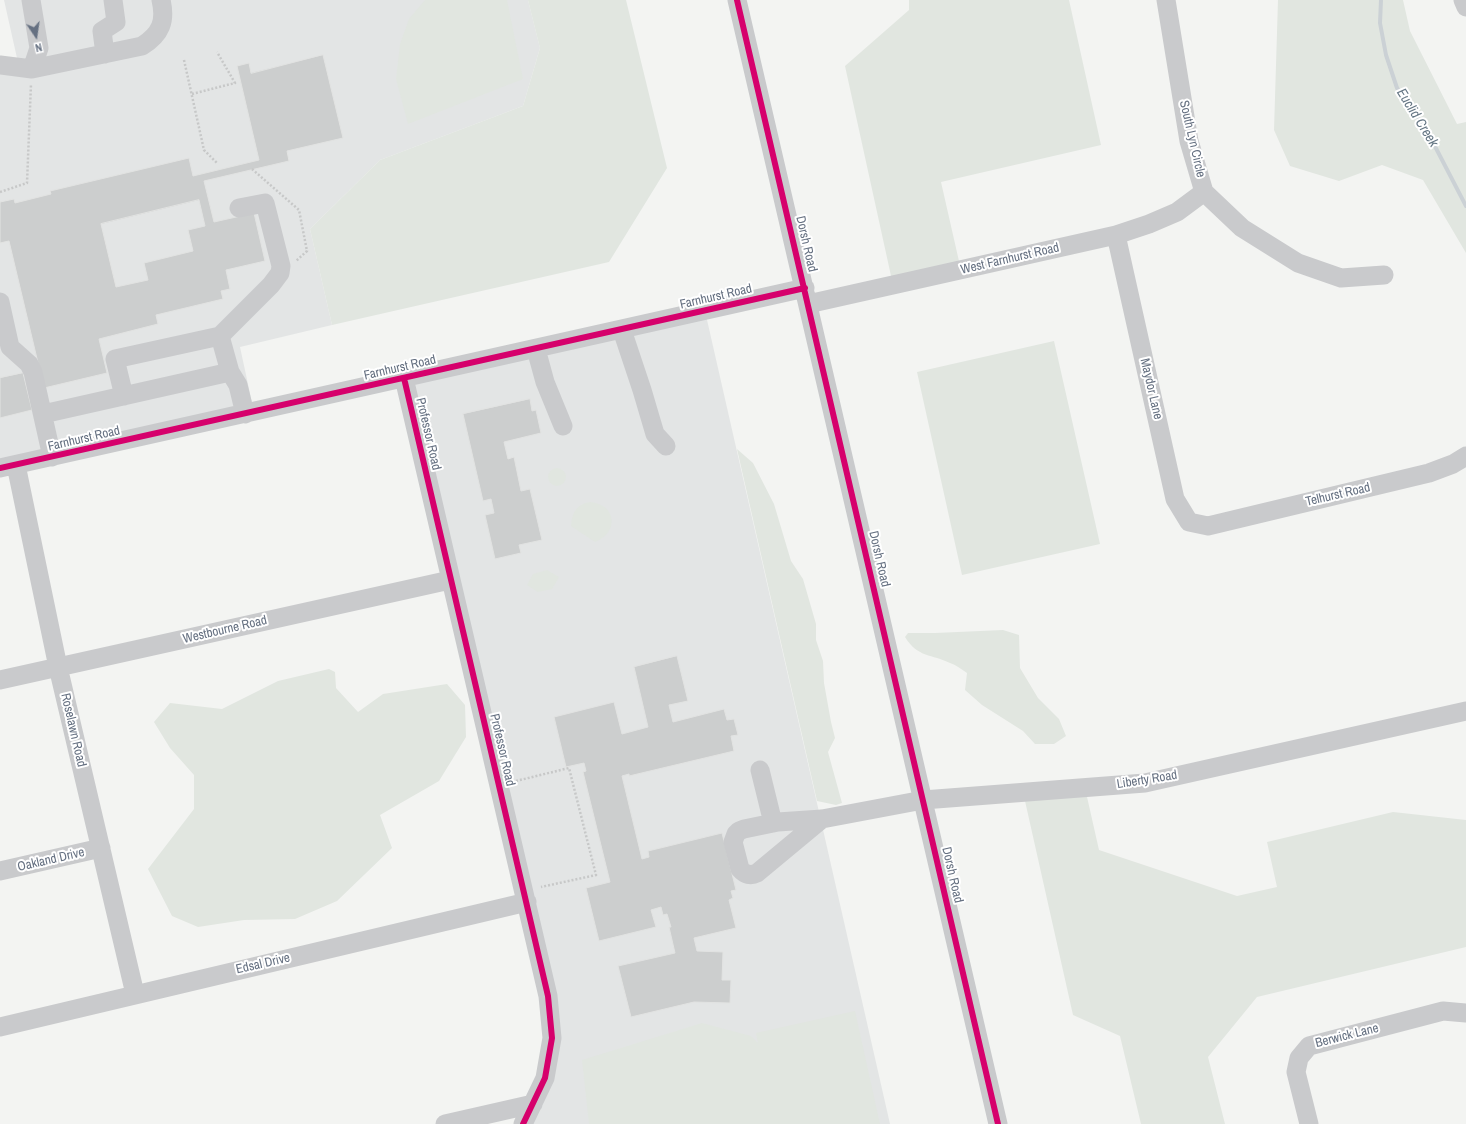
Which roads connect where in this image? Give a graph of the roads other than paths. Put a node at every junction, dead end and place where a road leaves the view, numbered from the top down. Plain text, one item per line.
1 (31, 0) edge
2 (113, 0) edge
3 (161, 0) edge
4 (738, 0) edge
5 (1166, 0) edge
6 (1463, 0) edge
7 (1466, 7) edge
8 (106, 54) junction
9 (0, 65) edge
10 (32, 69) junction
11 (1204, 192) junction
12 (239, 208) dead end
13 (1116, 235) junction
14 (1384, 275) dead end
15 (806, 296) junction
16 (0, 302) edge
17 (622, 330) junction
18 (220, 336) junction
19 (5, 344) edge
20 (536, 349) junction
21 (230, 372) junction
22 (404, 378) junction
23 (124, 396) junction
24 (43, 414) junction
25 (245, 414) junction
26 (563, 426) dead end
27 (666, 446) dead end
28 (1466, 456) edge
29 (52, 457) junction
30 (8, 467) edge
31 (1208, 526) joint
32 (450, 580) junction
33 (58, 667) junction
34 (0, 680) edge
35 (1466, 711) edge
36 (760, 770) dead end
37 (923, 800) junction
38 (822, 819) junction
39 (773, 823) junction
40 (101, 848) junction
41 (0, 871) edge
42 (527, 902) junction
43 (135, 994) junction
44 (1466, 1013) edge
45 (0, 1026) edge
46 (533, 1104) junction
47 (445, 1124) edge
48 (523, 1124) edge
49 (998, 1124) edge
50 (1309, 1124) edge

1 - 10 street
2 - 8 street
3 - 8 street
4 - 15 street, Dorsh Road
5 - 11 street, South Lyn Circle
6 - 7 street
8 - 10 street
9 - 10 street
11 - 13 street, West Farnhurst Road
11 - 14 street, South Lyn Circle
12 - 18 street
13 - 15 street, West Farnhurst Road
13 - 31 street, Maydor Lane
15 - 17 street, Farnhurst Road
15 - 37 street, Dorsh Road
16 - 19 street
17 - 20 street, Farnhurst Road
17 - 27 street
18 - 21 street
18 - 23 street
19 - 24 street
20 - 22 street, Farnhurst Road
20 - 26 street
21 - 23 street
21 - 25 street
22 - 25 street, Farnhurst Road
22 - 32 street, Professor Road
23 - 24 street
24 - 29 street
25 - 29 street, Farnhurst Road
28 - 31 street, Telhurst Road
29 - 30 street, Farnhurst Road
30 - 33 street, Roselawn Road
32 - 33 street, Westbourne Road
32 - 42 street, Professor Road
33 - 34 street, Westbourne Road
33 - 40 street, Roselawn Road
35 - 37 street, Liberty Road
36 - 39 street
37 - 38 street, Liberty Road
37 - 49 street, Dorsh Road
38 - 39 street, Liberty Road
38 - 39 street, Liberty Road
40 - 41 street, Oakland Drive
40 - 43 street, Roselawn Road
42 - 43 street, Edsal Drive
42 - 46 street, Professor Road
43 - 45 street, Edsal Drive
44 - 50 street, Berwick Lane
46 - 47 street
46 - 48 street, Professor Road

